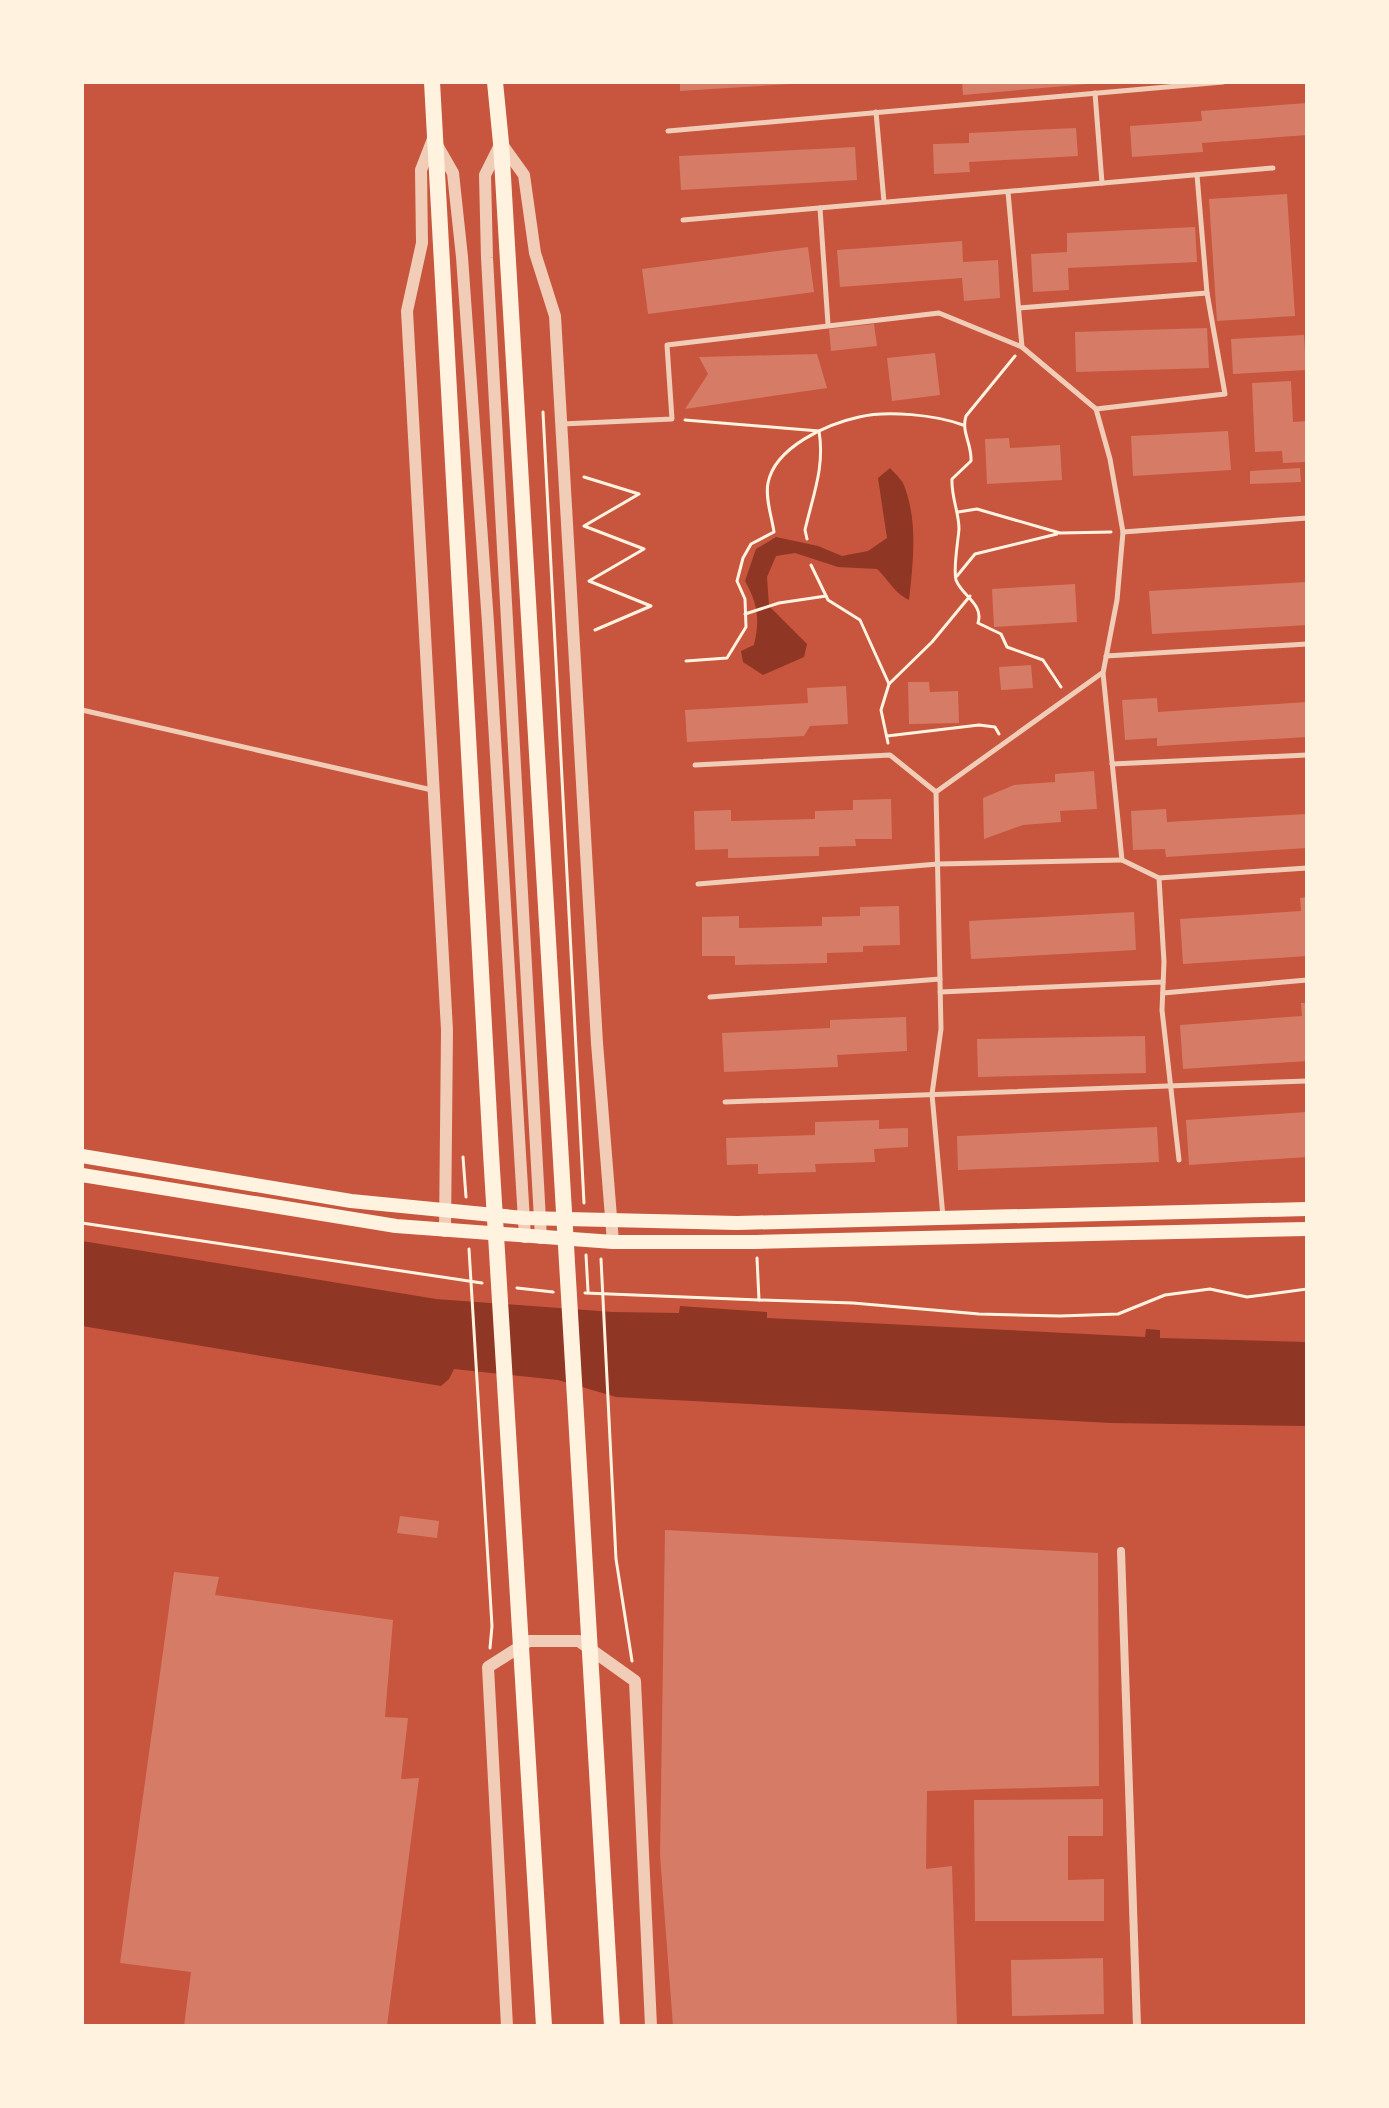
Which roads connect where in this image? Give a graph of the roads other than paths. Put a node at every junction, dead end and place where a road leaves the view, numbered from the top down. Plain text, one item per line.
1 (432, 82) edge
2 (495, 82) edge
3 (1223, 82) edge
4 (1095, 93) junction
5 (876, 112) junction
6 (668, 131) dead end
7 (433, 139) junction
8 (501, 143) junction
9 (1273, 168) dead end
10 (1197, 175) junction
11 (1102, 183) junction
12 (1008, 192) junction
13 (884, 202) junction
14 (820, 208) junction
15 (683, 220) dead end
16 (1207, 293) junction
17 (1019, 308) junction
18 (828, 324) junction
19 (1022, 347) junction
20 (1096, 409) junction
21 (561, 424) junction
22 (1307, 518) edge
23 (1123, 532) junction
24 (1307, 644) edge
25 (1106, 656) junction
26 (1103, 673) junction
27 (82, 710) edge
28 (1307, 755) edge
29 (1112, 764) junction
30 (695, 765) dead end
31 (435, 791) junction
32 (936, 792) junction
33 (1122, 860) junction
34 (938, 864) junction
35 (1307, 868) edge
36 (1159, 878) junction
37 (698, 884) dead end
38 (940, 979) junction
39 (1307, 980) edge
40 (1163, 982) junction
41 (940, 992) junction
42 (1163, 993) junction
43 (710, 997) dead end
44 (1307, 1081) edge
45 (1171, 1087) junction
46 (932, 1094) junction
47 (725, 1102) dead end
48 (82, 1156) edge
49 (1179, 1160) dead end
50 (82, 1175) edge
51 (1307, 1209) edge
52 (443, 1210) junction
53 (524, 1218) junction
54 (540, 1218) junction
55 (944, 1218) junction
56 (612, 1221) junction
57 (1307, 1229) edge
58 (445, 1231) junction
59 (533, 1238) junction
60 (613, 1242) junction
61 (1121, 1551) dead end
62 (507, 2026) edge
63 (544, 2026) edge
64 (612, 2026) edge
65 (651, 2026) edge
66 (1137, 2026) edge

1 - 7 main road
2 - 8 main road
3 - 4 lane
4 - 5 lane
4 - 11 lane
5 - 6 lane
5 - 13 lane
7 - 31 street
7 - 53 street
7 - 63 main road
8 - 21 street
8 - 54 street
8 - 64 main road
9 - 10 lane
10 - 11 lane
10 - 16 lane
11 - 12 lane
12 - 13 lane
12 - 17 lane
13 - 14 lane
14 - 15 lane
14 - 18 lane
16 - 17 lane
16 - 20 lane
17 - 19 lane
18 - 19 lane
18 - 21 lane
19 - 20 lane
20 - 23 lane
21 - 56 street
22 - 23 lane
23 - 25 lane
24 - 25 lane
25 - 26 lane
26 - 29 lane
26 - 32 lane
27 - 31 lane
28 - 29 lane
29 - 33 lane
30 - 32 lane
31 - 52 street
32 - 34 lane
33 - 34 lane
33 - 36 lane
34 - 37 lane
34 - 38 lane
35 - 36 lane
36 - 40 lane
38 - 41 lane
38 - 43 lane
39 - 42 lane
40 - 41 lane
40 - 42 lane
41 - 46 lane
42 - 45 lane
44 - 45 lane
45 - 46 lane
45 - 49 lane
46 - 47 lane
46 - 55 lane
48 - 52 main road
50 - 58 main road
51 - 55 main road
52 - 53 main road
52 - 58 street
53 - 54 main road
53 - 59 street
54 - 56 main road
54 - 59 street
55 - 56 main road
56 - 60 street
57 - 60 main road
58 - 59 main road
59 - 60 main road
61 - 66 street
62 - 65 street

